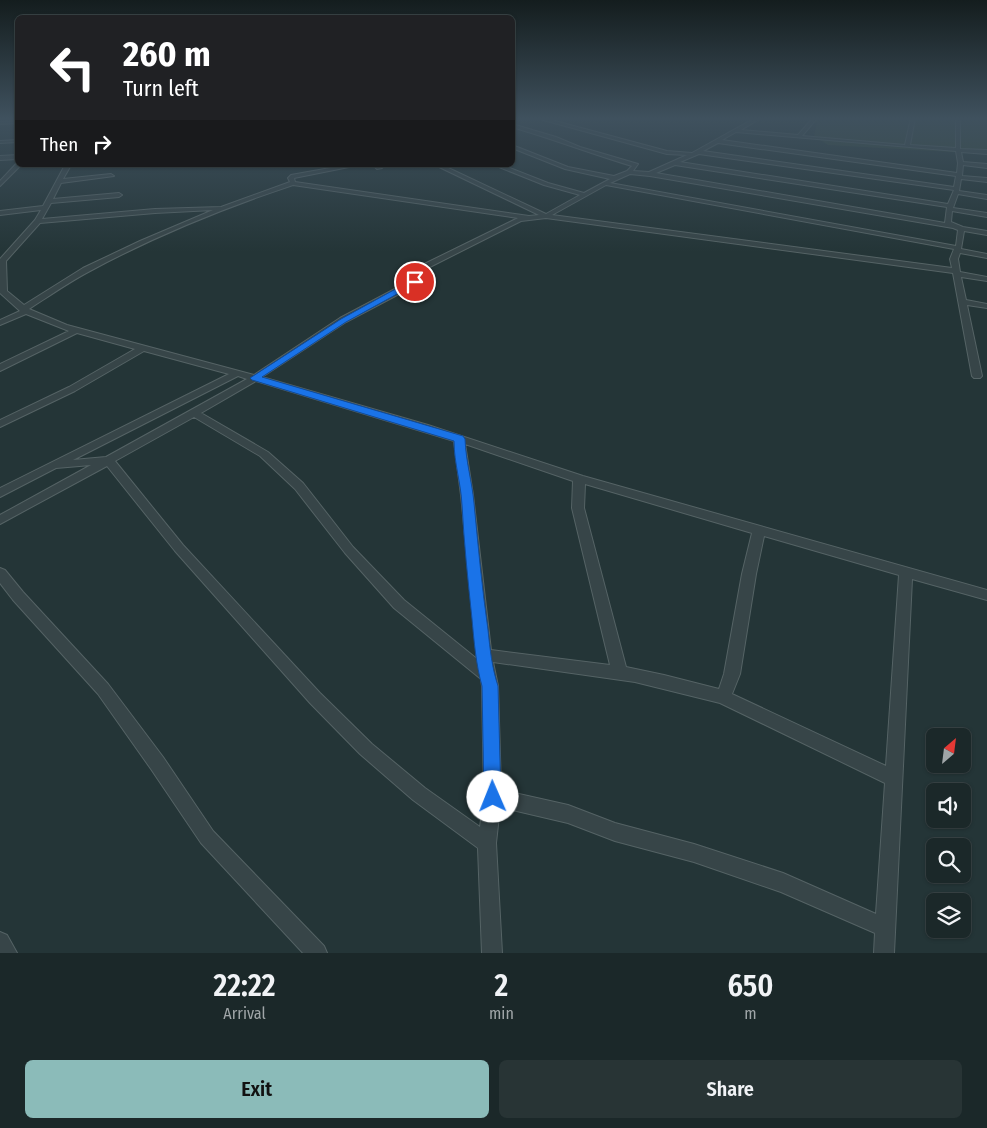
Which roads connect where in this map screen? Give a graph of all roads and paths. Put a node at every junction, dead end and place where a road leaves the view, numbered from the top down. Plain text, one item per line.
1 (553, 162) edge
2 (627, 162) edge
3 (768, 162) edge
4 (866, 162) edge
5 (674, 163) joint
6 (962, 163) joint
7 (987, 166) edge
8 (16, 167) edge
9 (68, 167) edge
10 (345, 167) edge
11 (442, 167) edge
12 (502, 167) edge
13 (630, 172) junction
14 (650, 174) junction
15 (111, 176) dead end
16 (960, 176) junction
17 (615, 178) junction
18 (987, 180) edge
19 (61, 181) junction
20 (293, 183) junction
21 (0, 184) edge
22 (607, 184) junction
23 (957, 191) junction
24 (584, 194) junction
25 (118, 195) dead end
26 (987, 197) edge
27 (48, 201) junction
28 (44, 208) junction
29 (223, 208) junction
30 (950, 208) junction
31 (0, 213) edge
32 (987, 214) edge
33 (546, 216) junction
34 (528, 217) junction
35 (38, 220) junction
36 (951, 226) junction
37 (961, 229) junction
38 (987, 233) edge
39 (958, 249) junction
40 (987, 256) edge
41 (957, 273) junction
42 (1, 275) edge
43 (987, 279) edge
44 (964, 302) junction
45 (987, 306) edge
46 (25, 310) junction
47 (0, 323) edge
48 (77, 330) junction
49 (141, 349) junction
50 (0, 368) edge
51 (238, 373) junction
52 (977, 376) dead end
53 (255, 378) junction
54 (194, 413) junction
55 (0, 424) edge
56 (459, 439) junction
57 (108, 460) junction
58 (54, 465) junction
59 (579, 479) junction
60 (0, 493) edge
61 (0, 520) edge
62 (759, 531) junction
63 (906, 572) junction
64 (0, 573) edge
65 (987, 595) edge
66 (485, 655) junction
67 (618, 671) junction
68 (486, 675) junction
69 (723, 697) junction
70 (894, 779) junction
71 (493, 797) junction
72 (487, 843) junction
73 (886, 928) junction
74 (0, 942) edge
75 (6, 953) edge
76 (317, 953) edge
77 (492, 953) edge
78 (884, 953) edge

1 - 17 street
2 - 13 street
3 - 23 street
4 - 16 street
5 - 14 street
5 - 30 street
6 - 7 street
6 - 16 street
8 - 21 street
9 - 19 street
10 - 20 street
11 - 33 street
12 - 24 street
13 - 14 street
13 - 17 street
14 - 36 street
15 - 19 street
16 - 18 street
16 - 23 street
17 - 22 street
19 - 27 street
20 - 29 street
20 - 34 street
22 - 24 street
22 - 39 street
23 - 26 street
23 - 30 street
24 - 33 street
25 - 27 street
27 - 28 street
28 - 31 street
28 - 35 street
29 - 35 street
29 - 46 street
30 - 32 street
30 - 36 street
33 - 34 street
33 - 41 street
34 - 53 street
35 - 42 street
36 - 37 street
37 - 38 street
37 - 39 street
39 - 40 street
39 - 41 street
41 - 43 street
41 - 44 street
42 - 46 street
44 - 45 street
44 - 52 street
46 - 47 street
46 - 48 street
48 - 49 street
48 - 50 street
49 - 51 street
49 - 55 street
51 - 53 street
51 - 58 street
53 - 54 street
53 - 56 street
54 - 57 street
54 - 68 street
56 - 59 street
56 - 66 street
57 - 58 street
57 - 61 street
57 - 72 street
58 - 60 street
59 - 62 street
59 - 67 street
62 - 63 street
62 - 69 street
63 - 65 street
63 - 70 street
64 - 76 street
66 - 67 street
66 - 68 street
67 - 69 street
68 - 71 street
69 - 70 street
70 - 73 street
71 - 72 street
71 - 73 street
72 - 77 street
73 - 78 street
74 - 75 street

